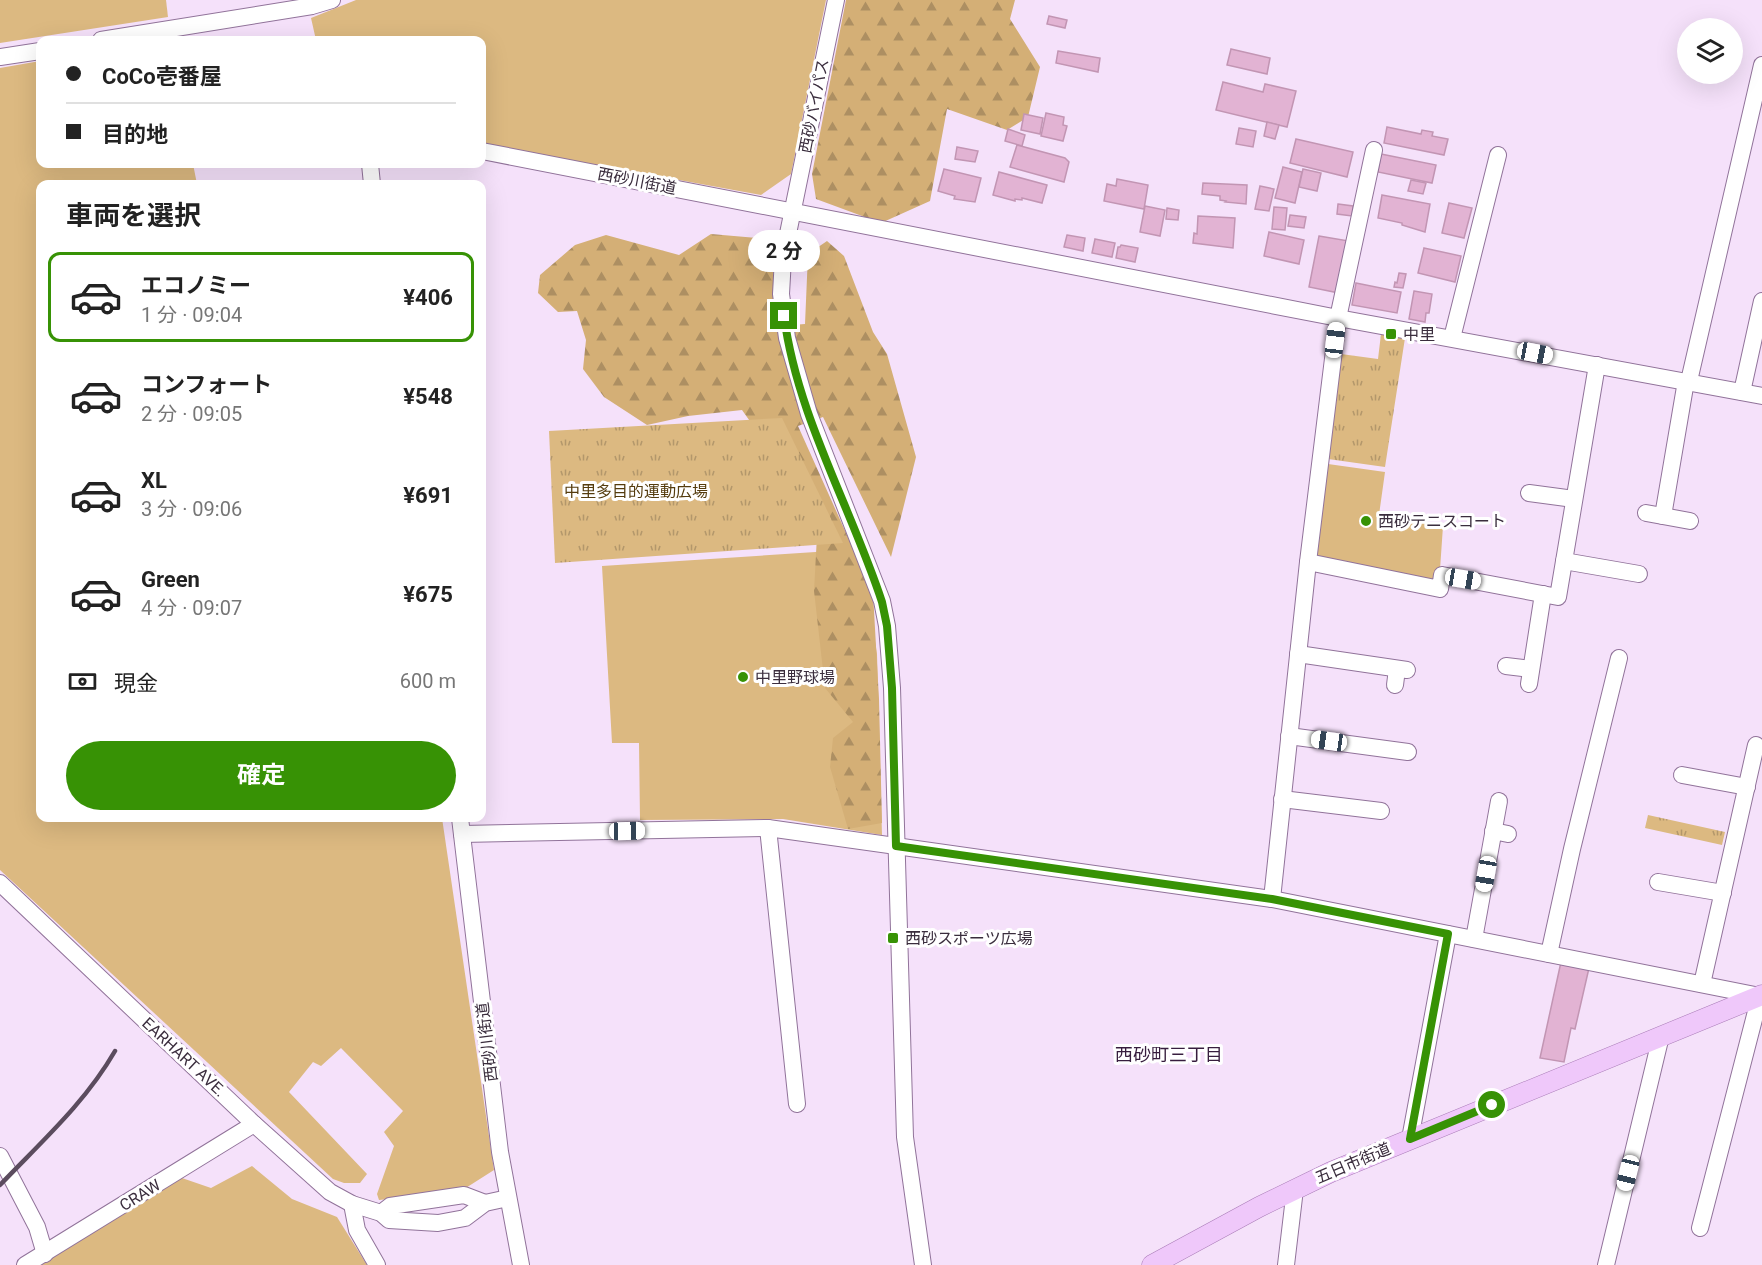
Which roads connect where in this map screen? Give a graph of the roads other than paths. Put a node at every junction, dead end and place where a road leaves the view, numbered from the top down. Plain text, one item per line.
1 (332, 0) edge
2 (836, 0) edge
3 (126, 36) edge
4 (36, 52) edge
5 (0, 57) edge
6 (1762, 65) edge
7 (1374, 150) dead end
8 (486, 152) edge
9 (1498, 155) dead end
10 (793, 212) junction
11 (1762, 301) edge
12 (1338, 318) junction
13 (1452, 338) junction
14 (1597, 365) junction
15 (1687, 381) junction
16 (1742, 392) junction
17 (1762, 396) edge
18 (1529, 493) dead end
19 (1574, 499) junction
20 (1646, 513) dead end
21 (1663, 516) junction
22 (1690, 521) dead end
23 (1564, 561) junction
24 (1308, 562) junction
25 (1639, 574) dead end
26 (1543, 594) junction
27 (1298, 654) junction
28 (1620, 658) dead end
29 (1506, 666) dead end
30 (1400, 674) dead end
31 (1289, 736) junction
32 (1756, 746) dead end
33 (1408, 752) dead end
34 (1682, 775) dead end
35 (1747, 787) junction
36 (1282, 799) junction
37 (1499, 801) dead end
38 (1381, 811) dead end
39 (461, 826) edge
40 (768, 828) junction
41 (896, 846) junction
42 (1659, 882) dead end
43 (0, 883) edge
44 (1723, 893) junction
45 (1272, 899) junction
46 (1448, 934) junction
47 (1474, 939) junction
48 (1549, 954) junction
49 (1702, 984) junction
50 (1761, 995) edge
51 (1661, 1036) junction
52 (797, 1104) dead end
53 (254, 1124) junction
54 (1410, 1139) junction
55 (0, 1156) edge
56 (1295, 1189) junction
57 (508, 1198) junction
58 (485, 1203) junction
59 (352, 1204) junction
60 (381, 1213) junction
61 (1700, 1228) dead end
62 (45, 1254) junction
63 (25, 1265) edge
64 (377, 1265) edge
65 (521, 1265) edge
66 (923, 1265) edge
67 (1152, 1265) edge
68 (1286, 1265) edge
69 (1606, 1265) edge

1 - 3 street
2 - 10 street, 西砂バイパス
4 - 5 street
6 - 15 street
7 - 12 street
8 - 10 street, 西砂川街道
9 - 13 street
10 - 12 street, 西砂川街道
10 - 41 street, 西砂バイパス
11 - 16 street
12 - 13 street, 西砂川街道
12 - 24 street
13 - 14 street, 西砂川街道
14 - 15 street, 西砂川街道
14 - 19 street
15 - 16 street, 西砂川街道
15 - 21 street
16 - 17 street, 西砂川街道
18 - 19 street
19 - 23 street
20 - 21 street
21 - 22 street
23 - 25 street
23 - 26 street
24 - 26 street
24 - 27 street
26 - 29 street
27 - 30 street
27 - 31 street
28 - 48 street
31 - 33 street
31 - 36 street
32 - 35 street
34 - 35 street
35 - 44 street
36 - 38 street
36 - 45 street
37 - 47 street
39 - 40 street
39 - 57 street, 西砂川街道
40 - 41 street
40 - 52 street
41 - 45 street
41 - 66 street, 西砂バイパス
42 - 44 street
43 - 53 street, EARHART AVE.
44 - 49 street
45 - 46 street
46 - 47 street
46 - 54 street
47 - 48 street
48 - 49 street
49 - 50 street
50 - 51 main road, 五日市街道
50 - 61 street
51 - 54 main road, 五日市街道
51 - 69 street
53 - 59 street, EARHART AVE.
53 - 62 street, CRAW
54 - 56 main road, 五日市街道
55 - 62 street
56 - 67 main road, 五日市街道
56 - 68 street
57 - 58 street, EARHART AVE.
57 - 65 street, 西砂川街道
58 - 60 street, EARHART AVE.
58 - 60 street, EARHART AVE.
59 - 60 street, EARHART AVE.
59 - 64 street
62 - 63 street, CRAW

